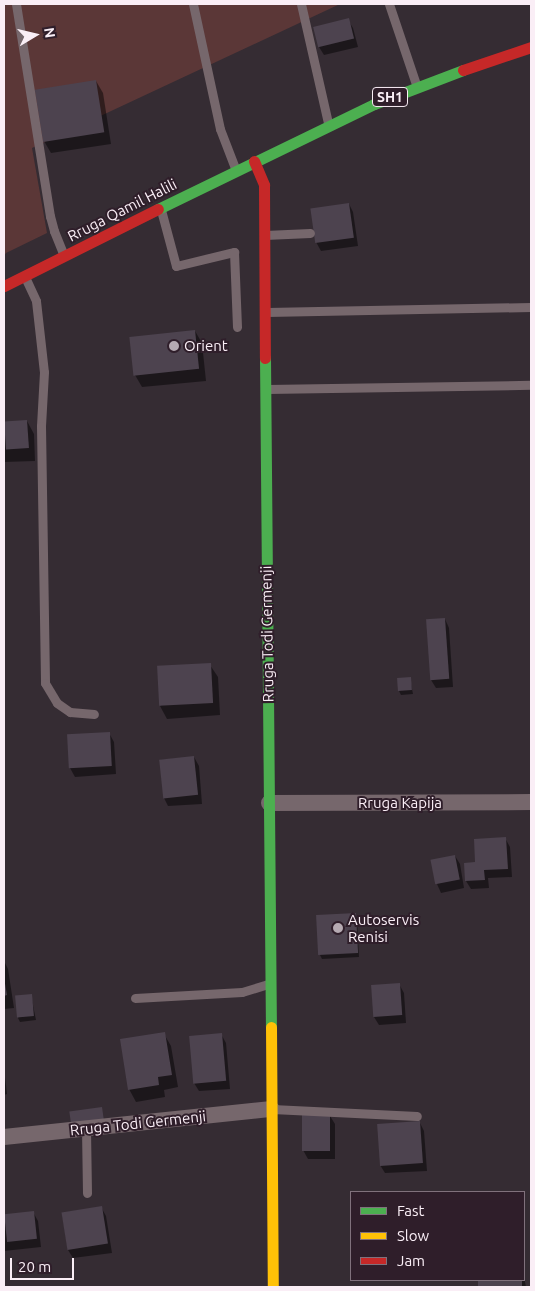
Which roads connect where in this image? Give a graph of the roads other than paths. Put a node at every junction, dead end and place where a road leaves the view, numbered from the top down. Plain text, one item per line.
1 (16, 4) edge
2 (193, 4) edge
3 (301, 4) edge
4 (389, 4) edge
5 (531, 46) edge
6 (417, 86) junction
7 (329, 125) junction
8 (254, 161) junction
9 (236, 170) junction
10 (160, 208) junction
11 (310, 233) dead end
12 (264, 234) junction
13 (64, 256) junction
14 (24, 276) junction
15 (4, 286) edge
16 (531, 307) edge
17 (265, 312) junction
18 (237, 327) dead end
19 (531, 385) edge
20 (265, 389) junction
21 (94, 714) dead end
22 (531, 802) edge
23 (269, 804) junction
24 (270, 984) junction
25 (135, 998) dead end
26 (272, 1109) junction
27 (417, 1116) dead end
28 (86, 1129) junction
29 (4, 1137) edge
30 (87, 1193) dead end
31 (273, 1287) edge

1 - 13 lane
2 - 9 lane
3 - 7 lane
4 - 6 lane
5 - 6 street, SH1
6 - 7 street, SH1
7 - 8 street, SH1
8 - 9 street, Rruga Qamil Halili / SH1
8 - 12 street, Rruga Todi Germenji
9 - 10 street, Rruga Qamil Halili / SH1
10 - 13 street, Rruga Qamil Halili / SH1
10 - 18 lane
11 - 12 lane
12 - 17 street, Rruga Todi Germenji
13 - 14 street, Rruga Qamil Halili / SH1
14 - 15 street, Rruga Qamil Halili / SH1
14 - 21 lane
16 - 17 lane
17 - 20 street, Rruga Todi Germenji
19 - 20 lane
20 - 23 street, Rruga Todi Germenji
22 - 23 street, Rruga Kapija
23 - 24 street, Rruga Todi Germenji
24 - 25 lane
24 - 26 street, Rruga Todi Germenji
26 - 27 lane
26 - 28 street, Rruga Todi Germenji
26 - 31 street, Rruga Todi Germenji
28 - 29 street, Rruga Todi Germenji
28 - 30 lane

